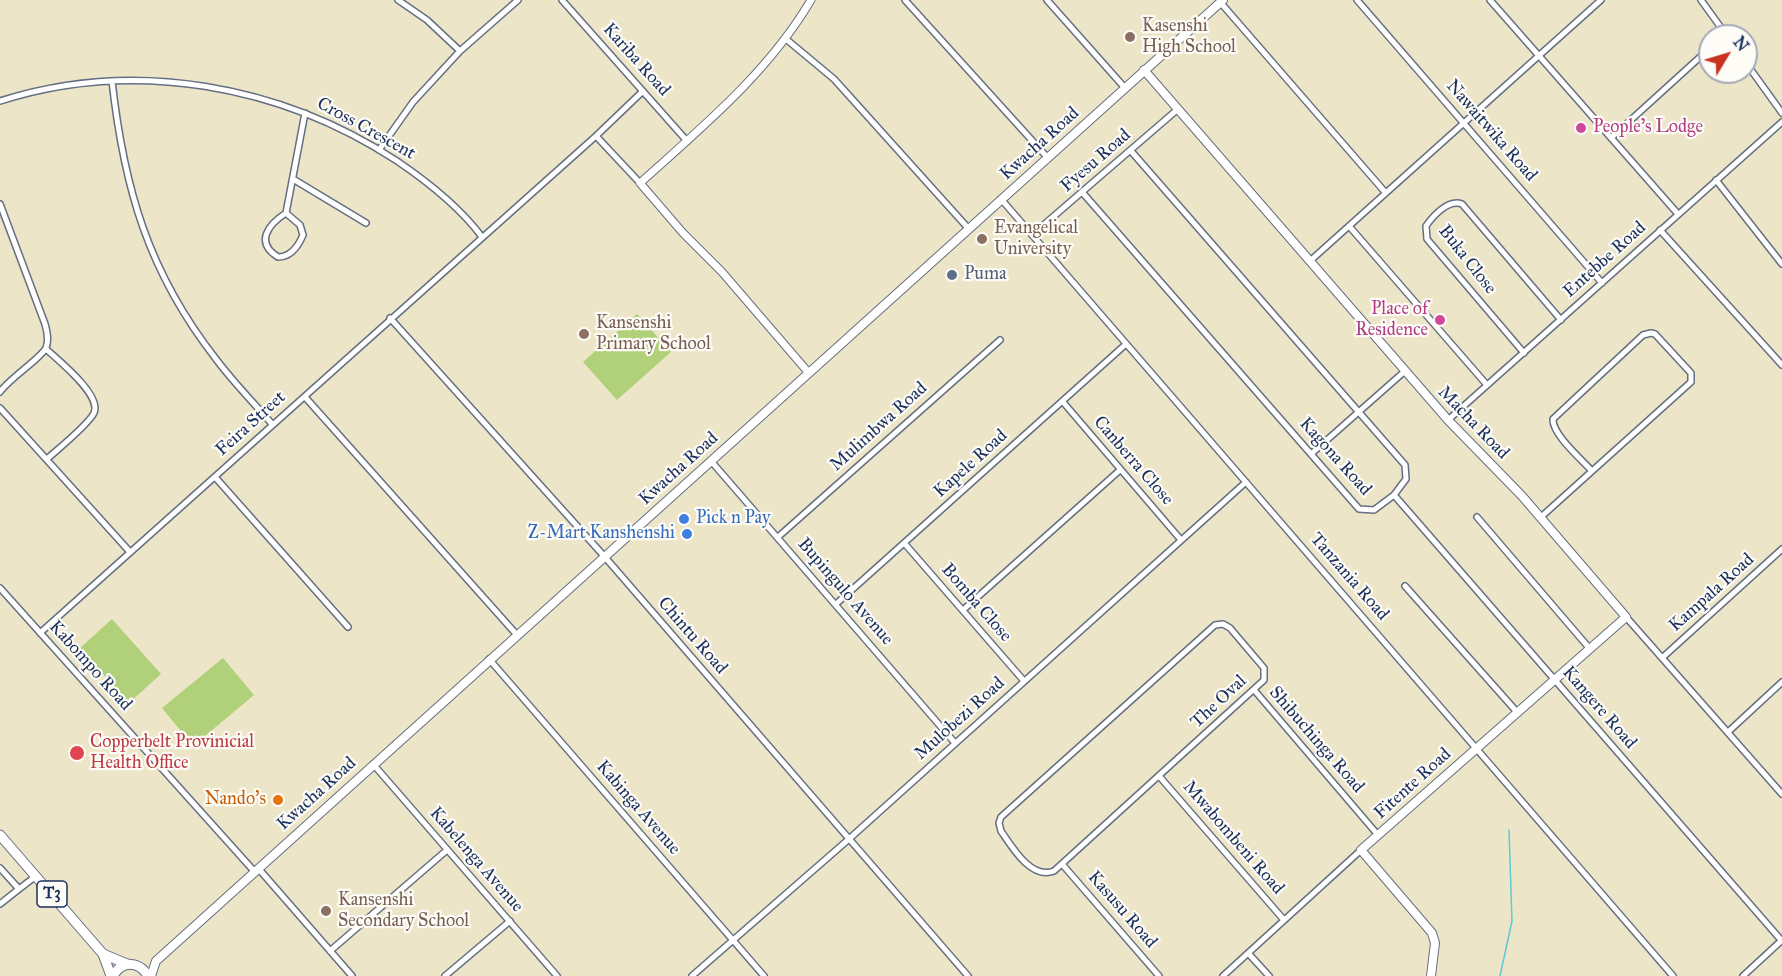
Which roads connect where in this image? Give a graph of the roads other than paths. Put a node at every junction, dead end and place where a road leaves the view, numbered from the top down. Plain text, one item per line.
1 (398, 0) edge
2 (518, 0) edge
3 (562, 0) edge
4 (811, 0) edge
5 (905, 0) edge
6 (1047, 0) edge
7 (1357, 0) edge
8 (1490, 0) edge
9 (1601, 0) edge
10 (1701, 0) edge
11 (1221, 1) edge
12 (1717, 24) edge
13 (786, 39) junction
14 (460, 51) junction
15 (1538, 55) junction
16 (1698, 59) edge
17 (1144, 70) junction
18 (1758, 80) edge
19 (112, 81) junction
20 (1125, 88) junction
21 (643, 91) junction
22 (0, 101) edge
23 (1178, 109) junction
24 (305, 113) junction
25 (1782, 113) edge
26 (1782, 122) edge
27 (1464, 123) junction
28 (596, 136) junction
29 (1611, 138) junction
30 (687, 141) junction
31 (379, 150) junction
32 (1131, 151) junction
33 (1047, 157) junction
34 (293, 179) junction
35 (1716, 180) junction
36 (640, 183) junction
37 (1082, 192) junction
38 (1385, 192) junction
39 (1001, 200) junction
40 (0, 204) edge
41 (286, 213) junction
42 (1678, 214) junction
43 (366, 223) dead end
44 (1349, 226) junction
45 (969, 228) junction
46 (1660, 230) junction
47 (1032, 235) junction
48 (482, 237) junction
49 (1310, 261) junction
50 (1782, 264) edge
51 (1602, 282) junction
52 (390, 318) junction
53 (1561, 320) junction
54 (1000, 340) dead end
55 (1126, 344) junction
56 (46, 349) junction
57 (1524, 353) junction
58 (1782, 364) edge
59 (1406, 371) junction
60 (808, 372) junction
61 (1487, 385) junction
62 (0, 392) edge
63 (304, 397) junction
64 (1063, 402) junction
65 (0, 408) edge
66 (1358, 412) junction
67 (1448, 420) junction
68 (273, 424) junction
69 (1311, 454) junction
70 (47, 459) junction
71 (711, 461) junction
72 (1120, 470) junction
73 (1592, 471) junction
74 (215, 477) junction
75 (1246, 482) junction
76 (1394, 495) junction
77 (1477, 517) dead end
78 (1541, 517) junction
79 (778, 537) junction
80 (1181, 540) junction
81 (905, 544) junction
82 (1782, 549) edge
83 (130, 552) junction
84 (604, 556) junction
85 (1405, 586) dead end
86 (0, 588) edge
87 (836, 604) junction
88 (963, 610) junction
89 (1626, 617) junction
90 (348, 627) dead end
91 (40, 633) junction
92 (517, 635) junction
93 (1590, 649) junction
94 (1662, 658) junction
95 (489, 659) junction
96 (1554, 679) junction
97 (1024, 681) junction
98 (1782, 682) edge
99 (1255, 691) junction
100 (1517, 712) junction
101 (1728, 732) junction
102 (955, 743) junction
103 (1476, 747) junction
104 (373, 764) junction
105 (1159, 776) junction
106 (1782, 794) edge
107 (1378, 835) junction
108 (0, 836) edge
109 (849, 839) junction
110 (447, 849) junction
111 (1361, 850) junction
112 (1062, 864) junction
113 (0, 868) edge
114 (256, 869) junction
115 (36, 876) junction
116 (19, 889) junction
117 (0, 904) edge
118 (1284, 920) junction
119 (510, 921) junction
120 (733, 940) junction
121 (1782, 941) edge
122 (330, 951) junction
123 (1248, 953) junction
124 (103, 954) junction
125 (156, 961) junction
126 (131, 964) junction
127 (112, 976) edge
128 (149, 976) edge
129 (352, 976) edge
130 (445, 976) edge
131 (557, 976) edge
132 (692, 976) edge
133 (764, 976) edge
134 (968, 976) edge
135 (1159, 976) edge
136 (1223, 976) edge
137 (1269, 976) edge
138 (1431, 976) edge
139 (1672, 976) edge
140 (1743, 976) edge

1 - 14 street
2 - 14 street
3 - 21 street, Kariba Road
4 - 13 street
5 - 33 street
6 - 20 street
7 - 27 street, Nawaitwika Road
8 - 15 street
9 - 15 street
10 - 12 street
11 - 17 main road, Kwacha Road
11 - 38 street
13 - 30 street
13 - 45 street
14 - 31 street
15 - 27 street
15 - 29 street
16 - 29 street
17 - 20 main road, Kwacha Road
17 - 23 main road, Macha Road
18 - 25 street
19 - 22 street, Cross Crescent
19 - 24 street, Cross Crescent
19 - 68 street
20 - 33 main road, Kwacha Road
21 - 28 street, Feira Street
21 - 30 street, Kariba Road
23 - 32 street, Fyesu Road
23 - 49 main road, Macha Road
24 - 31 street, Cross Crescent
24 - 34 street
26 - 35 street, Entebbe Road
27 - 38 street
27 - 51 street, Nawaitwika Road
28 - 36 street
28 - 48 street, Feira Street
29 - 42 street
30 - 36 street
31 - 48 street, Cross Crescent
32 - 37 street, Fyesu Road
32 - 66 street, Kagona Road
33 - 39 main road, Kwacha Road
34 - 41 street
34 - 43 street
35 - 42 street, Entebbe Road
35 - 50 street
36 - 60 street
37 - 47 street, Fyesu Road
37 - 69 street, Kagona Road
38 - 44 street
39 - 45 main road, Kwacha Road
39 - 47 street, Tanzania Road
40 - 56 street
41 - 41 street
42 - 46 street, Entebbe Road
44 - 49 street
44 - 61 street
45 - 60 main road, Kwacha Road
46 - 51 street, Entebbe Road
46 - 58 street
47 - 55 street, Tanzania Road
48 - 52 street, Feira Street
49 - 59 main road, Macha Road
51 - 53 street, Entebbe Road
52 - 63 street, Feira Street
52 - 84 street, Chintu Road
53 - 57 street, Entebbe Road
53 - 57 street, Buka Close
54 - 79 street, Mulimbwa Road
55 - 64 street, Kapele Road
55 - 75 street, Tanzania Road
56 - 62 street
56 - 70 street
57 - 61 street, Entebbe Road
59 - 66 street
59 - 67 main road, Macha Road
60 - 71 main road, Kwacha Road
61 - 67 street, Entebbe Road
63 - 68 street, Feira Street
63 - 92 street
64 - 72 street, Canberra Close
64 - 81 street, Kapele Road
65 - 70 street
66 - 69 street
66 - 76 street, Kagona Road
67 - 78 main road, Macha Road
68 - 74 street, Feira Street
69 - 76 street, Kagona Road
70 - 83 street
71 - 79 street, Bupingulo Avenue
71 - 84 main road, Kwacha Road
72 - 80 street, Canberra Close
72 - 88 street
73 - 73 street
73 - 78 street
74 - 83 street, Feira Street
74 - 90 street
75 - 80 street, Mulobezi Road
75 - 103 street, Tanzania Road
76 - 96 street, Kangere Road
77 - 93 street
78 - 89 main road, Macha Road
79 - 87 street, Bupingulo Avenue
80 - 97 street, Mulobezi Road
81 - 87 street, Kapele Road
81 - 88 street, Bomba Close
82 - 94 street, Kampala Road
83 - 91 street, Feira Street
84 - 92 main road, Kwacha Road
84 - 109 street, Chintu Road
85 - 100 street
86 - 91 street, Kabompo Road
87 - 102 street, Bupingulo Avenue
88 - 97 street, Bomba Close
89 - 93 main road, Fitente Road
89 - 94 street, Macha Road
91 - 114 street, Kabompo Road
92 - 95 main road, Kwacha Road
93 - 96 main road, Fitente Road
94 - 101 street, Macha Road
95 - 104 main road, Kwacha Road
95 - 120 street, Kabinga Avenue
96 - 100 main road, Fitente Road
96 - 121 street, Kangere Road
97 - 102 street, Mulobezi Road
98 - 101 street
99 - 105 street, The Oval
99 - 107 street, Shibuchinga Road
99 - 112 street, The Oval
100 - 103 main road, Fitente Road
101 - 106 street, Macha Road
102 - 109 street, Mulobezi Road
103 - 107 main road, Fitente Road
103 - 139 street, Tanzania Road
104 - 110 street, Kabelenga Avenue
104 - 114 main road, Kwacha Road
105 - 112 street, The Oval
105 - 118 street, Mwabombeni Road
107 - 111 main road, Fitente Road
108 - 115 highway, T3
109 - 120 street, Mulobezi Road
109 - 134 street, Chintu Road
110 - 119 street, Kabelenga Avenue
110 - 122 street
111 - 118 street, Fitente Road
111 - 138 main road
112 - 135 street, Kasusu Road
113 - 116 street
114 - 122 street, Kabompo Road
114 - 125 main road, Kwacha Road
115 - 116 street
115 - 124 highway, T3
116 - 117 street
118 - 123 street, Fitente Road
119 - 130 street
119 - 131 street, Kabelenga Avenue
120 - 132 street, Mulobezi Road
120 - 133 street, Kabinga Avenue
121 - 140 street
122 - 129 street, Kabompo Road
123 - 136 street, Fitente Road
123 - 137 street
124 - 126 highway, T3
124 - 127 highway, T3
125 - 126 main road
125 - 128 main road
126 - 127 highway
126 - 128 highway

